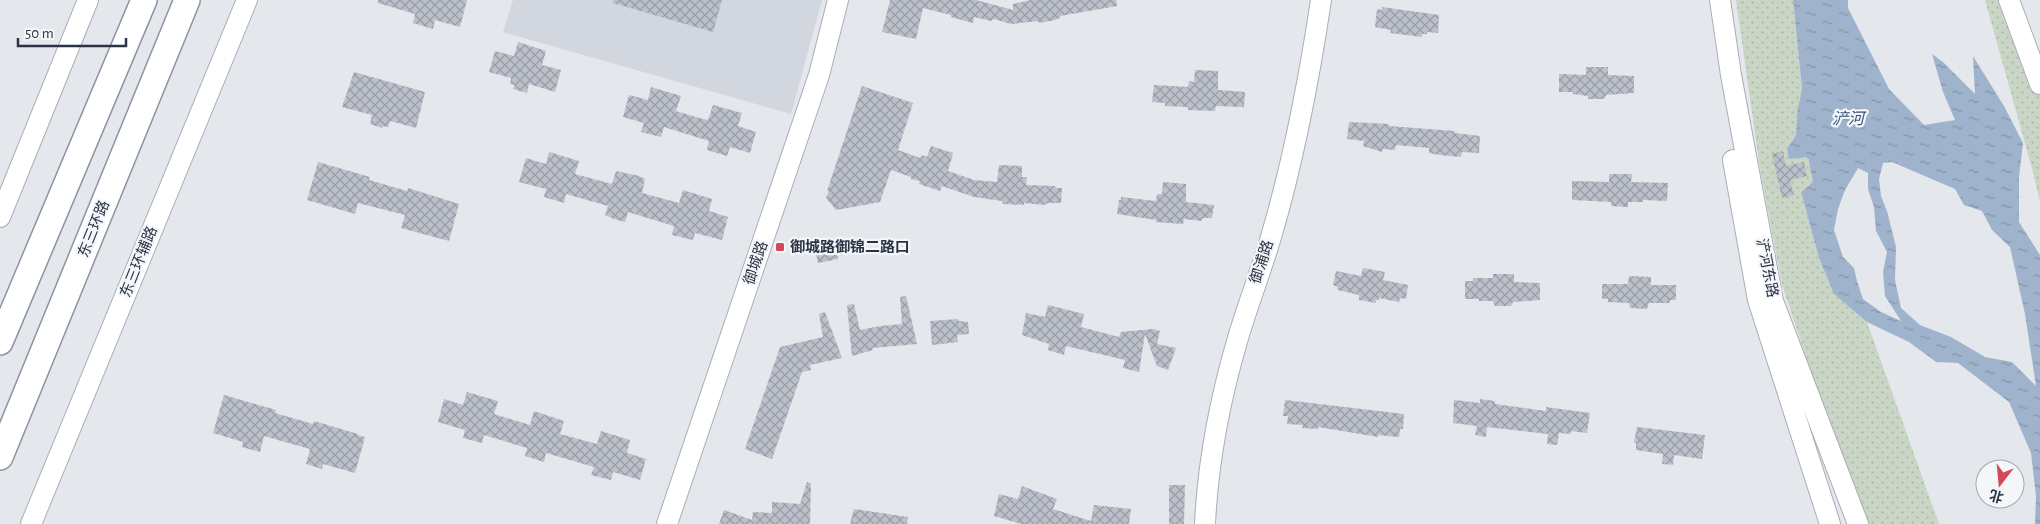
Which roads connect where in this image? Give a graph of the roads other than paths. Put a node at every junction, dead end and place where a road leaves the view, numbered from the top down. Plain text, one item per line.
1 (88, 0) edge
2 (144, 0) edge
3 (187, 0) edge
4 (248, 0) edge
5 (838, 0) edge
6 (1321, 0) edge
7 (1706, 0) edge
8 (1720, 0) edge
9 (2009, 0) edge
10 (2040, 84) edge
11 (0, 216) edge
12 (0, 342) edge
13 (0, 458) edge
14 (31, 524) edge
15 (667, 524) edge
16 (1205, 524) edge
17 (1830, 524) edge
18 (1858, 524) edge

1 - 11 main road
2 - 12 highway
3 - 13 highway, 东三环路
4 - 14 main road, 东三环辅路
5 - 15 main road, 御城路
6 - 16 main road, 御浦路
7 - 17 main road, 浐河东路
8 - 18 main road, 浐河东路
9 - 10 main road

